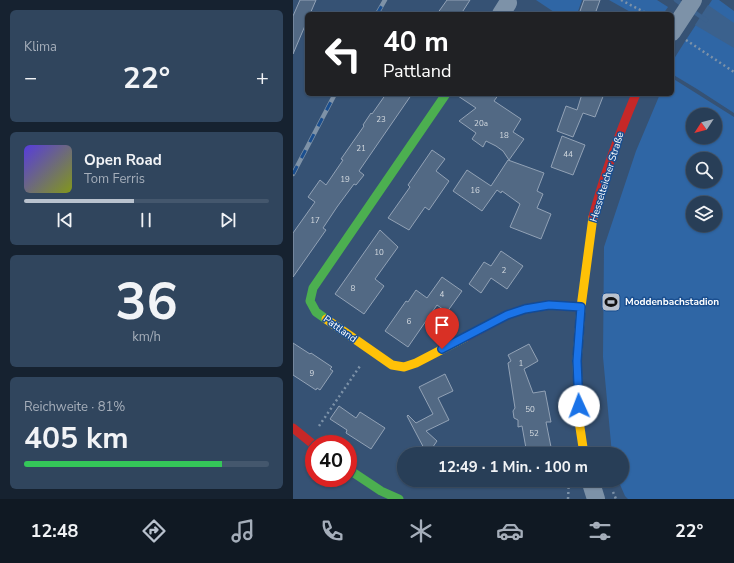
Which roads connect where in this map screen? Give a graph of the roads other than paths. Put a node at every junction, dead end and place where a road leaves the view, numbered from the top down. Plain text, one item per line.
1 (693, 0) edge
2 (675, 27) edge
3 (445, 96) edge
4 (635, 96) edge
5 (581, 307) junction
6 (293, 428) edge
7 (305, 438) edge
8 (583, 447) edge
9 (357, 475) edge
10 (592, 487) edge
11 (399, 499) edge
12 (596, 499) edge

1 - 2 street
3 - 5 street, Pattland
4 - 5 street, Hesselteicher Straße
5 - 8 street, Hesselteicher Straße
6 - 7 street
9 - 11 street
10 - 12 street

